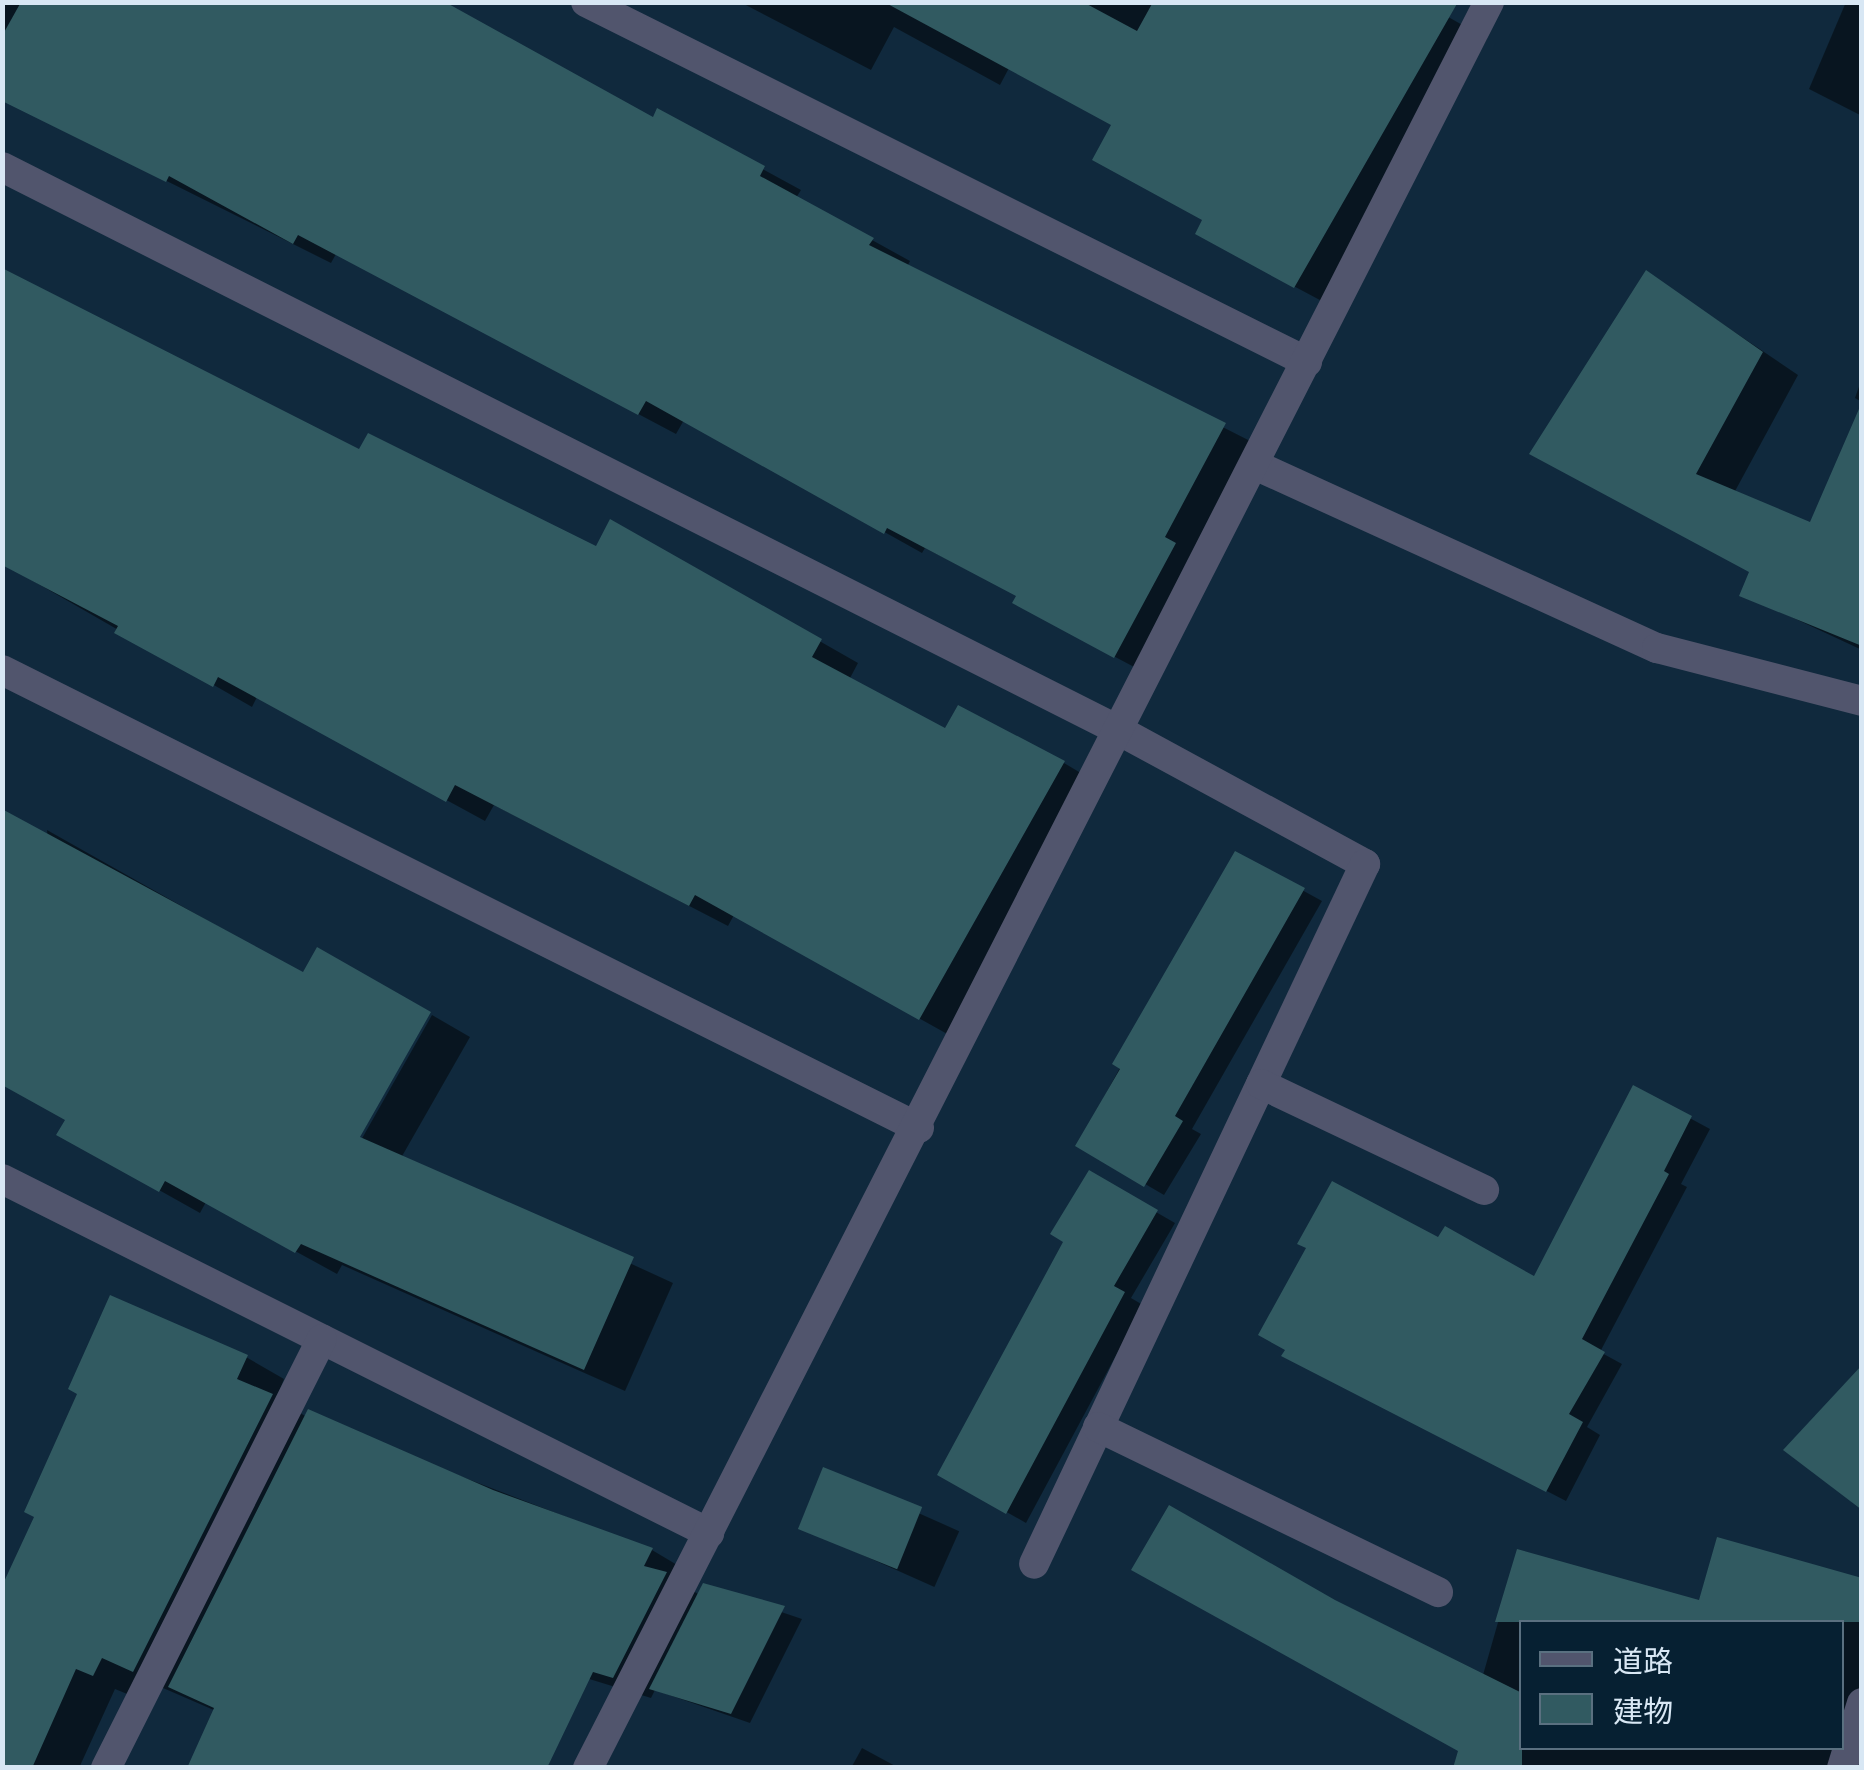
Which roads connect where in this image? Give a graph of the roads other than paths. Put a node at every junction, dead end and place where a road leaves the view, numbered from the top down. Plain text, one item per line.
1 (586, 2) edge
2 (1489, 2) edge
3 (2, 166) edge
4 (1306, 362) junction
5 (1255, 464) junction
6 (2, 670) edge
7 (1862, 701) edge
8 (1120, 731) junction
9 (1261, 1084) junction
10 (919, 1128) junction
11 (2, 1179) edge
12 (1484, 1190) dead end
13 (322, 1339) junction
14 (1098, 1426) junction
15 (709, 1533) junction
16 (1034, 1564) dead end
17 (1438, 1592) dead end
18 (1862, 1703) edge
19 (106, 1768) edge
20 (588, 1768) edge
21 (1842, 1768) edge

1 - 4 street
2 - 4 street
3 - 8 street
4 - 5 street
5 - 7 street
5 - 8 street
6 - 10 street
8 - 9 street
8 - 10 street
9 - 12 street
9 - 14 street
10 - 15 street
11 - 13 street
13 - 15 street
13 - 19 street
14 - 16 street
14 - 17 street
15 - 20 street
18 - 21 street

